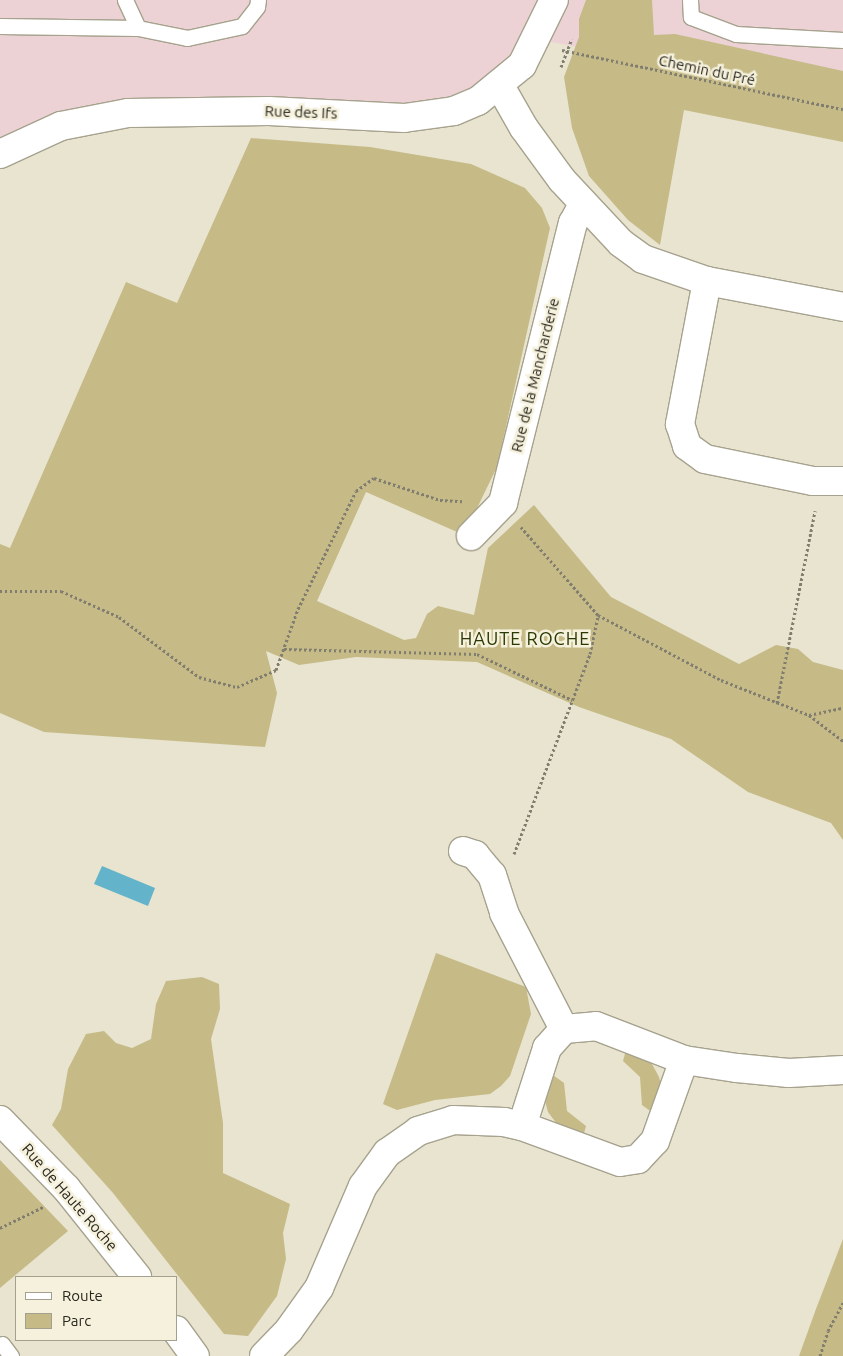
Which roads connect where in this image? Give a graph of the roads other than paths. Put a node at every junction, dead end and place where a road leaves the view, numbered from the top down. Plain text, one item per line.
1 (125, 0) edge
2 (258, 0) edge
3 (554, 0) edge
4 (690, 0) edge
5 (0, 26) edge
6 (138, 28) junction
7 (843, 40) edge
8 (500, 86) junction
9 (0, 154) edge
10 (583, 204) junction
11 (707, 281) junction
12 (843, 307) edge
13 (843, 481) edge
14 (472, 536) dead end
15 (463, 850) dead end
16 (564, 1029) junction
17 (684, 1060) junction
18 (843, 1070) edge
19 (0, 1120) edge
20 (522, 1126) junction
21 (136, 1276) edge
22 (178, 1333) edge
23 (2, 1344) dead end
24 (12, 1356) edge
25 (195, 1356) edge
26 (264, 1356) edge

1 - 6 lane
2 - 6 lane
3 - 8 street, Rue des Ifs
4 - 7 lane
5 - 6 lane
8 - 9 street, Rue des Ifs
8 - 10 street
10 - 11 street
10 - 14 street, Rue de la Mancharderie
11 - 12 street
11 - 13 street
15 - 16 street
16 - 17 street
16 - 20 street
17 - 18 street
17 - 20 street
19 - 21 street, Rue de Haute Roche
20 - 26 street
22 - 25 street
23 - 24 lane

